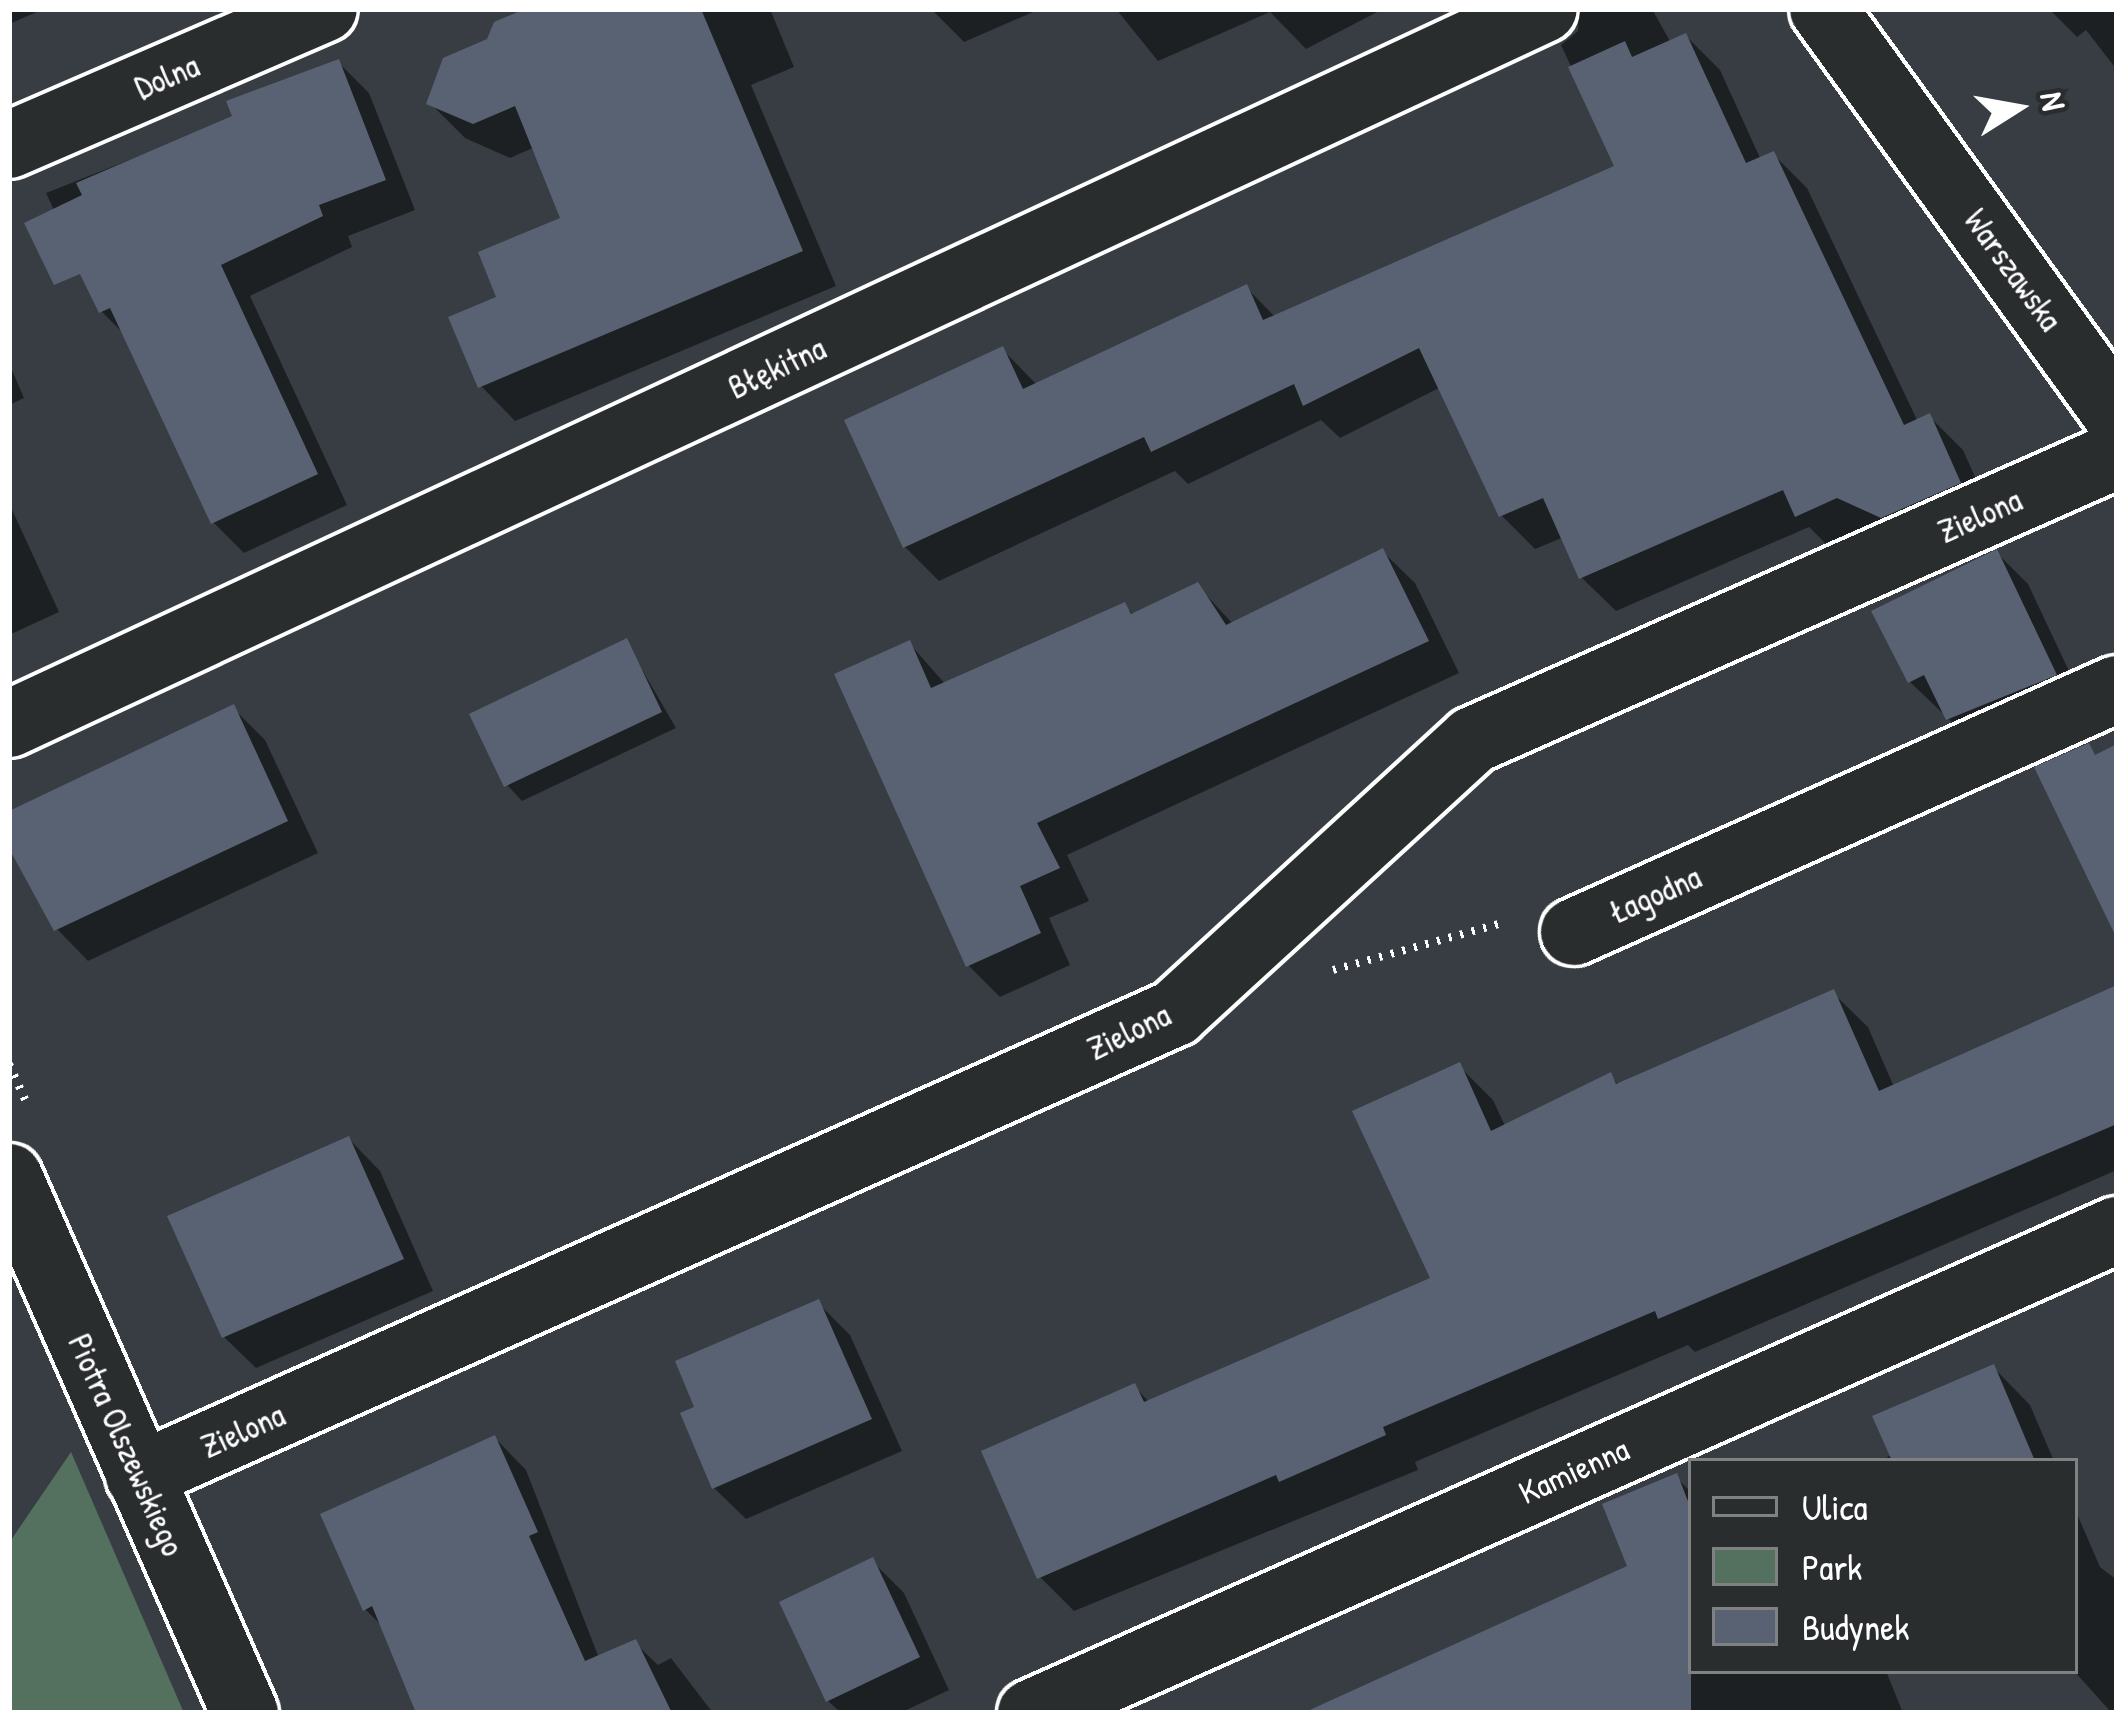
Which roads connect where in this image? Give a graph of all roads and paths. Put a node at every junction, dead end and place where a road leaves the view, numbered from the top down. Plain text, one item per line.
1 (324, 9) edge
2 (1544, 9) edge
3 (1823, 9) edge
4 (9, 145) edge
5 (2117, 415) edge
6 (2117, 455) edge
7 (2117, 689) edge
8 (9, 724) edge
9 (1574, 932) joint
10 (1311, 976) dead end
11 (9, 1177) edge
12 (2117, 1229) edge
13 (139, 1476) junction
14 (244, 1713) edge
15 (1031, 1713) edge

1 - 4 street, Dolna
2 - 8 street, Błękitna
3 - 5 street, Warszawska
6 - 13 street, Zielona
7 - 9 street, Łagodna
9 - 10 path, Łagodna
11 - 13 street, Piotra Olszewskiego
12 - 15 street, Kamienna
13 - 14 street, Piotra Olszewskiego

